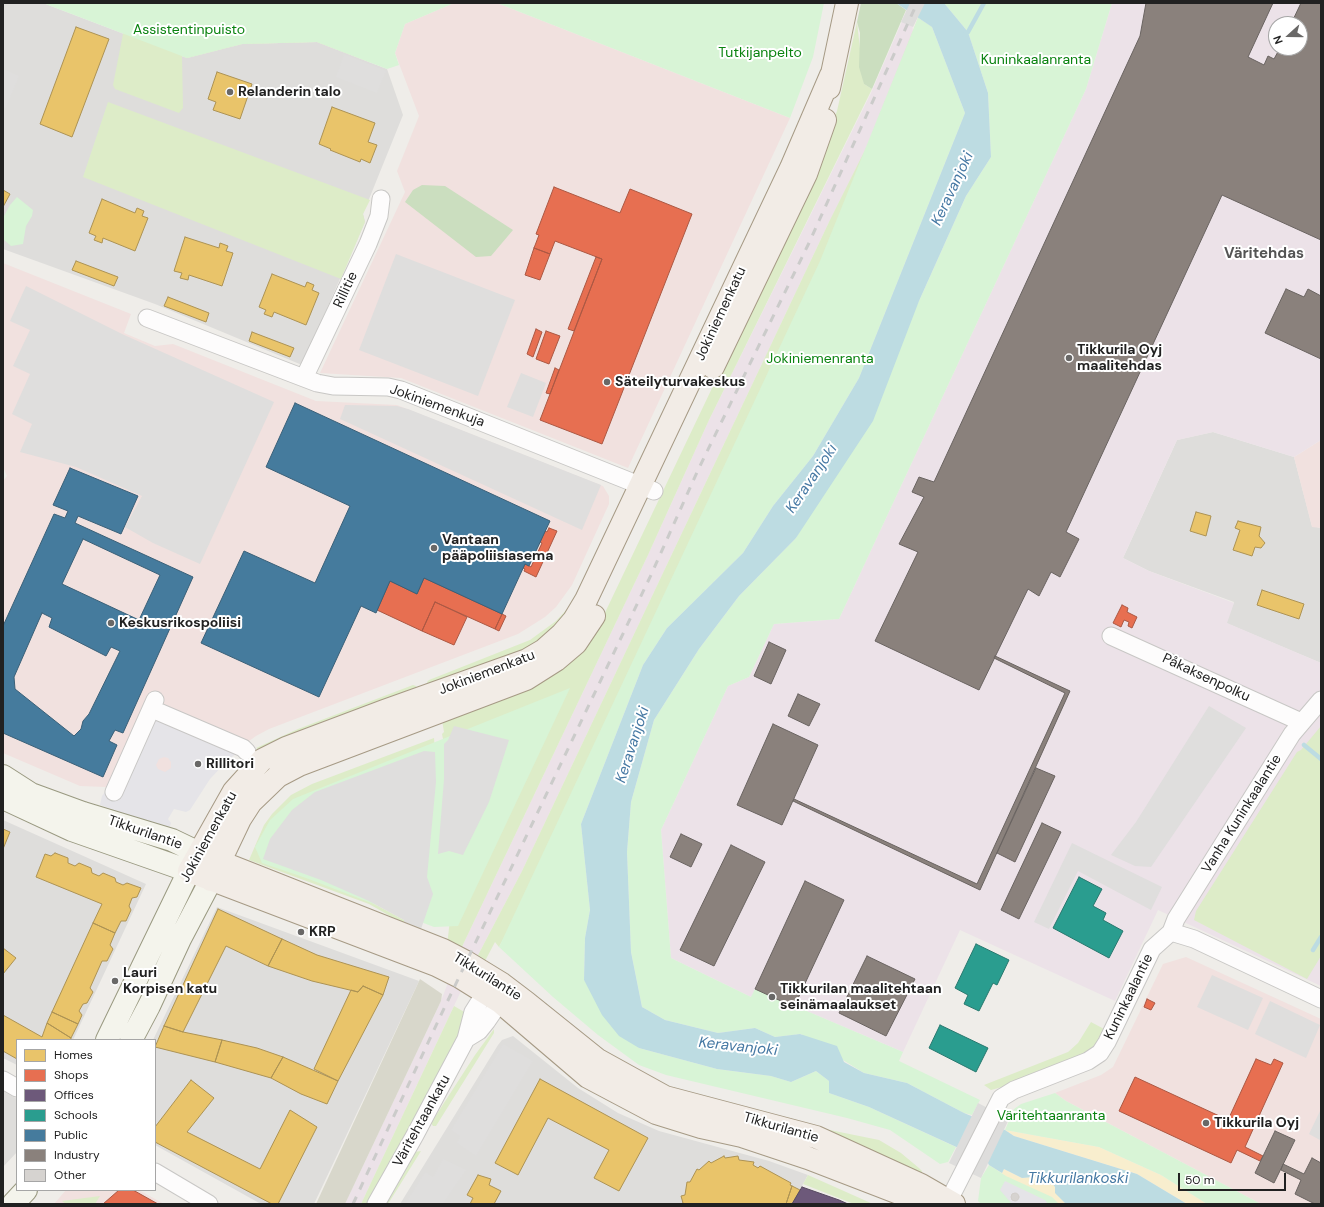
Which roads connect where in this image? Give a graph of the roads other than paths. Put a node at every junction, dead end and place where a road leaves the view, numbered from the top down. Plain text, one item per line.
1 (846, 9) edge
2 (382, 199) dead end
3 (148, 318) dead end
4 (304, 378) junction
5 (647, 489) junction
6 (1111, 636) dead end
7 (1321, 700) edge
8 (1301, 722) junction
9 (248, 752) dead end
10 (3, 776) edge
11 (114, 792) dead end
12 (3, 798) edge
13 (194, 862) junction
14 (215, 871) junction
15 (1170, 932) junction
16 (496, 993) junction
17 (1321, 999) edge
18 (107, 1039) edge
19 (132, 1039) edge
20 (3, 1080) edge
21 (16, 1087) edge
22 (156, 1173) edge
23 (25, 1191) edge
24 (950, 1203) edge
25 (13, 1204) edge
26 (209, 1204) edge
27 (376, 1204) edge
28 (919, 1204) edge

1 - 5 main road, Jokiniemenkatu
2 - 4 street, Rillitie
3 - 4 street, Jokiniemenkuja
4 - 5 street, Jokiniemenkuja
5 - 13 main road, Jokiniemenkatu
5 - 14 main road, Jokiniemenkatu
6 - 8 street, Påkaksenpolku
7 - 8 street, Vanha Kuninkaalantie
8 - 15 street, Vanha Kuninkaalantie
9 - 11 street
10 - 13 main road, Tikkurilantie
12 - 13 main road, Tikkurilantie
13 - 14 main road, Tikkurilantie
13 - 18 main road, Jokiniemenkatu
14 - 16 main road, Tikkurilantie
14 - 19 main road, Jokiniemenkatu
15 - 17 street
15 - 24 street, Kuninkaalantie
16 - 24 main road, Tikkurilantie
16 - 27 street, Väritehtaankatu
16 - 28 main road, Tikkurilantie
20 - 21 street
22 - 26 street
23 - 25 main road

